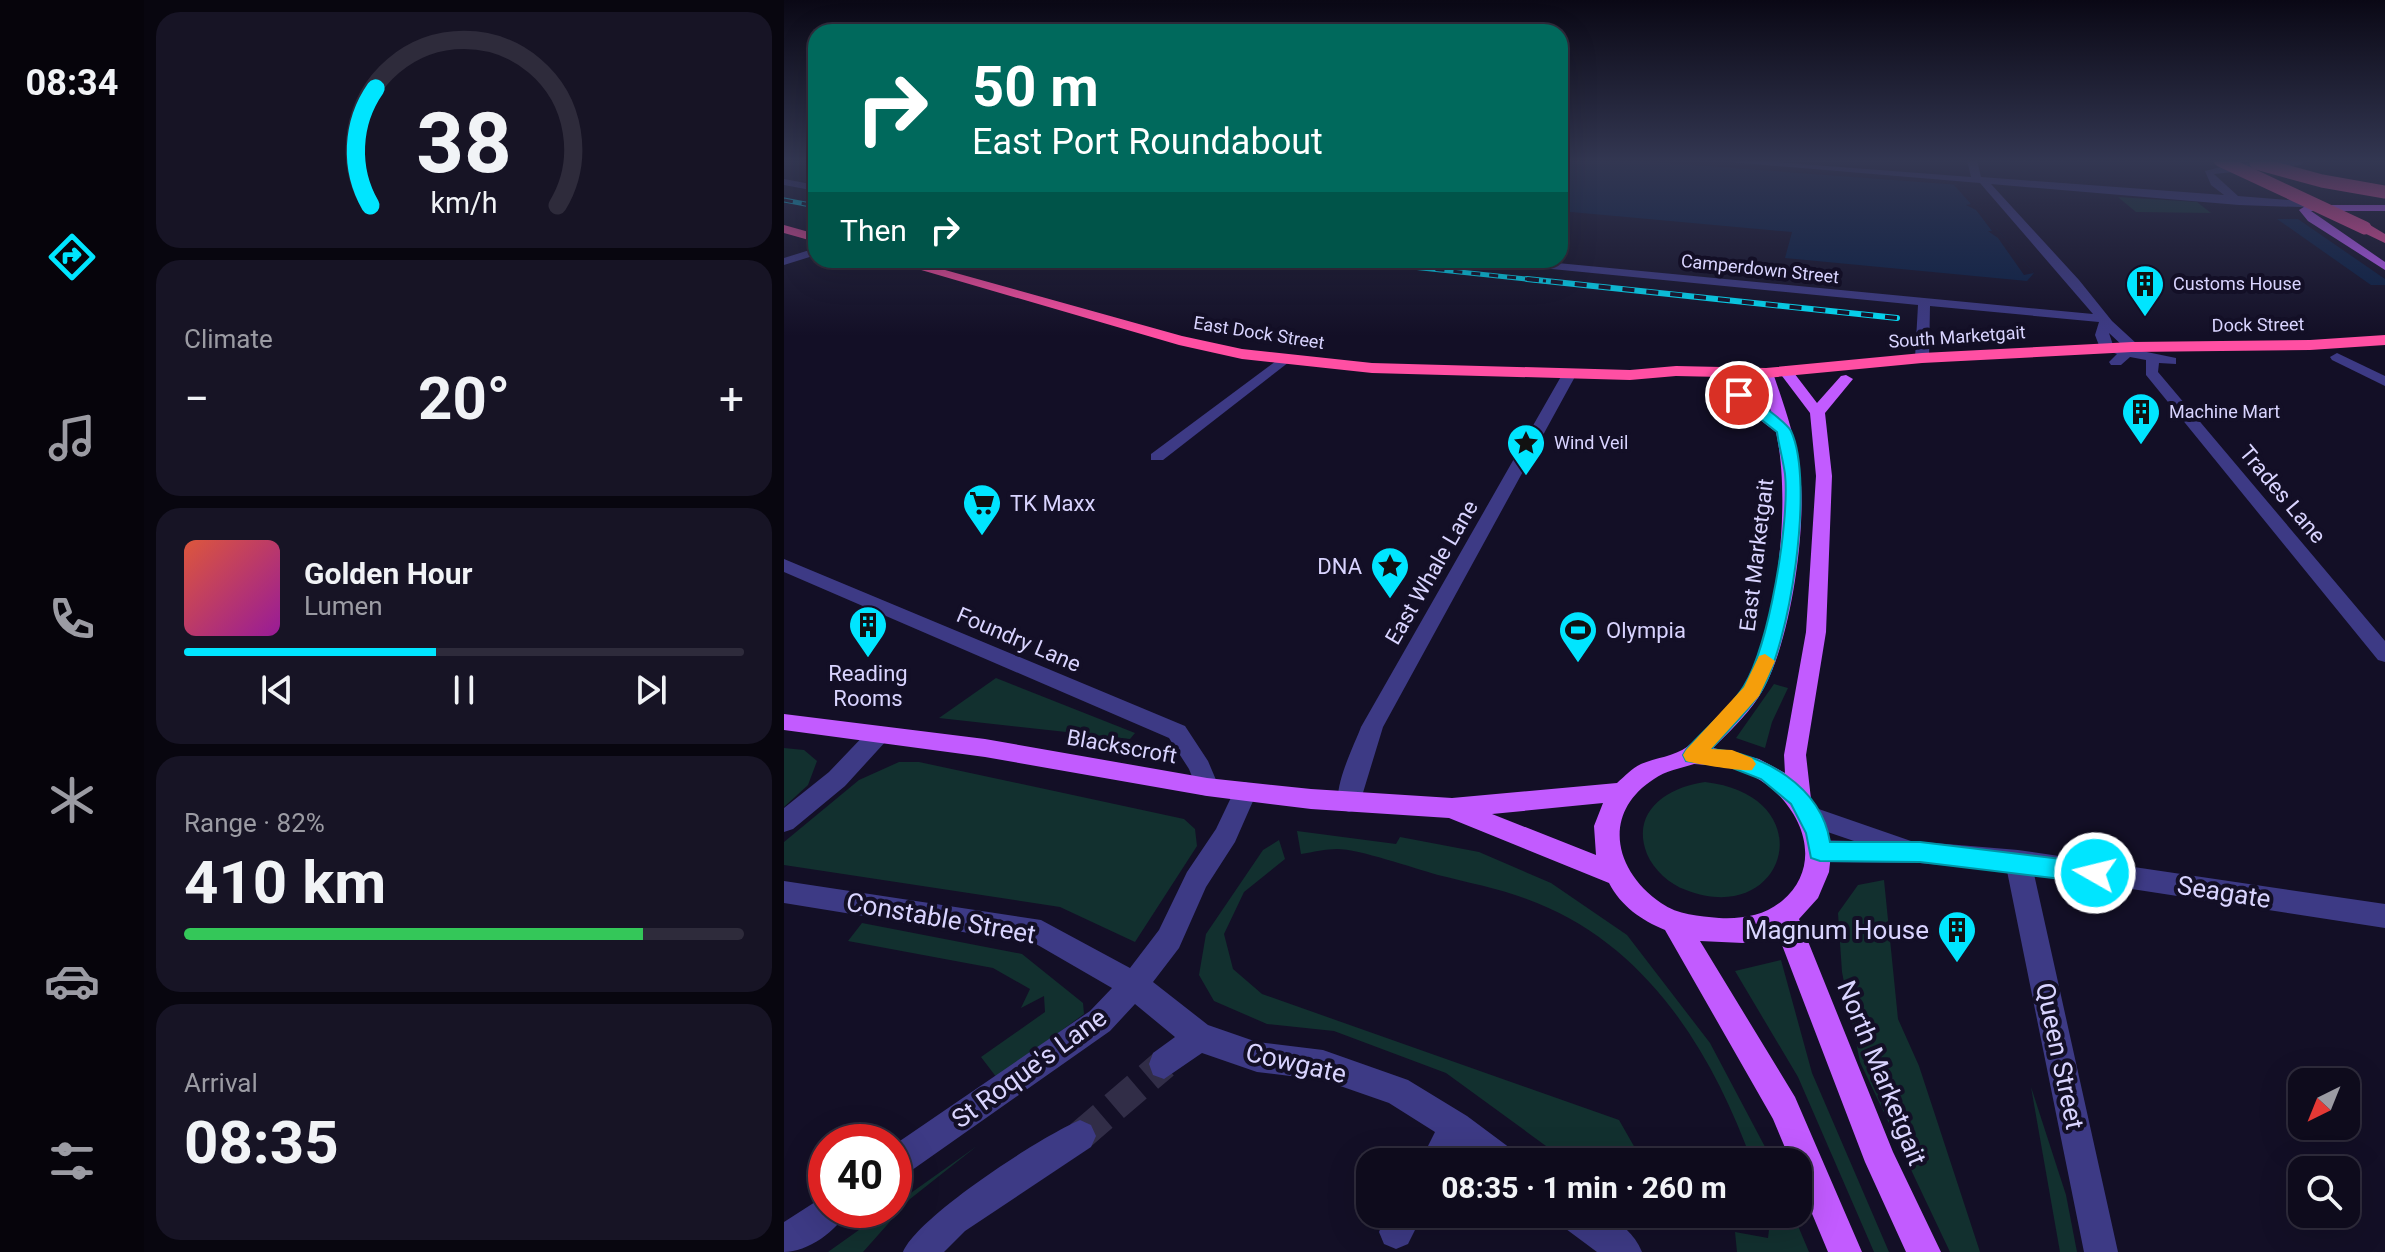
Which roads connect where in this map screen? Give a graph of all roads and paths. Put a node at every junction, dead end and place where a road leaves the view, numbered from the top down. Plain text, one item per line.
1 (2015, 218) edge
2 (2311, 218) edge
3 (2345, 218) edge
4 (784, 229) edge
5 (808, 236) edge
6 (2385, 239) edge
7 (808, 254) edge
8 (784, 262) edge
9 (2385, 267) edge
10 (922, 268) edge
11 (1568, 268) edge
12 (1924, 303) junction
13 (2105, 322) junction
14 (2385, 340) edge
15 (2120, 353) junction
16 (2385, 353) edge
17 (2337, 357) junction
18 (1922, 358) junction
19 (1284, 359) junction
20 (2171, 361) junction
21 (2152, 362) junction
22 (1570, 373) junction
23 (1630, 375) junction
24 (1791, 379) junction
25 (1846, 379) junction
26 (1769, 380) junction
27 (2385, 382) edge
28 (1724, 387) junction
29 (1817, 413) junction
30 (1783, 430) junction
31 (1157, 457) dead end
32 (784, 565) edge
33 (2385, 655) edge
34 (784, 722) edge
35 (879, 734) junction
36 (1693, 755) junction
37 (1207, 787) junction
38 (1245, 792) junction
39 (1619, 792) junction
40 (1349, 802) junction
41 (1804, 807) junction
42 (1452, 808) junction
43 (784, 822) edge
44 (1820, 851) junction
45 (1920, 852) junction
46 (2018, 861) junction
47 (1616, 874) junction
48 (784, 892) edge
49 (1784, 916) junction
50 (2385, 916) edge
51 (1676, 925) junction
52 (1134, 985) junction
53 (1199, 1037) junction
54 (1164, 1064) tunnel mouth
55 (1456, 1127) junction
56 (1080, 1136) tunnel mouth
57 (1444, 1148) edge
58 (1484, 1148) edge
59 (912, 1152) edge
60 (808, 1225) edge
61 (1592, 1228) edge
62 (784, 1242) edge
63 (920, 1252) edge
64 (1624, 1252) edge
65 (1845, 1252) edge
66 (1924, 1252) edge
67 (2101, 1252) edge

1 - 13 street
2 - 9 main road
3 - 6 highway, bridge
4 - 5 highway
7 - 8 street
10 - 19 highway, East Dock Street
11 - 12 street, Camperdown Street
12 - 13 street, Camperdown Street
12 - 18 street
13 - 15 street
13 - 15 street
14 - 15 highway, Dock Street
15 - 18 highway, South Marketgait
15 - 20 street
15 - 21 highway, South Marketgait
15 - 25 highway, South Marketgait
16 - 17 highway, Dock Street
17 - 20 highway, Dock Street
17 - 27 street
18 - 24 highway, South Marketgait
19 - 22 highway, East Dock Street
19 - 31 street
20 - 21 highway, Dock Street
21 - 33 street, Trades Lane
22 - 23 highway, East Dock Street
22 - 40 street, East Whale Lane
23 - 26 highway, East Dock Street
23 - 28 highway, East Dock Street
24 - 25 highway, East Dock Street
24 - 26 highway, East Dock Street
24 - 29 main road
25 - 29 main road
26 - 28 highway, East Dock Street
26 - 30 main road, East Marketgait
28 - 30 main road
29 - 41 main road
30 - 36 main road, East Marketgait
32 - 37 street, Foundry Lane
34 - 35 main road, Blackscroft
35 - 37 main road, Blackscroft
35 - 43 street
36 - 39 main road
36 - 41 main road
37 - 38 main road, Blackscroft
38 - 40 main road, Blackscroft
38 - 52 street, St Roque's Lane
39 - 42 main road, Blackscroft
39 - 47 main road
40 - 42 main road, Blackscroft
41 - 44 main road
41 - 45 street, Seagate
42 - 47 main road, Blackscroft
44 - 45 street, Seagate
44 - 49 main road
45 - 46 street, Seagate
46 - 50 street, Seagate
46 - 67 street, Queen Street
47 - 51 main road
48 - 52 street, Constable Street
49 - 51 main road
49 - 66 main road, North Marketgait
51 - 65 main road
52 - 53 street, Cowgate
52 - 59 street, St Roque's Lane
53 - 54 street
53 - 55 street, Cowgate
55 - 57 street
55 - 58 street, Cowgate
56 - 63 street
60 - 62 street
61 - 64 street

